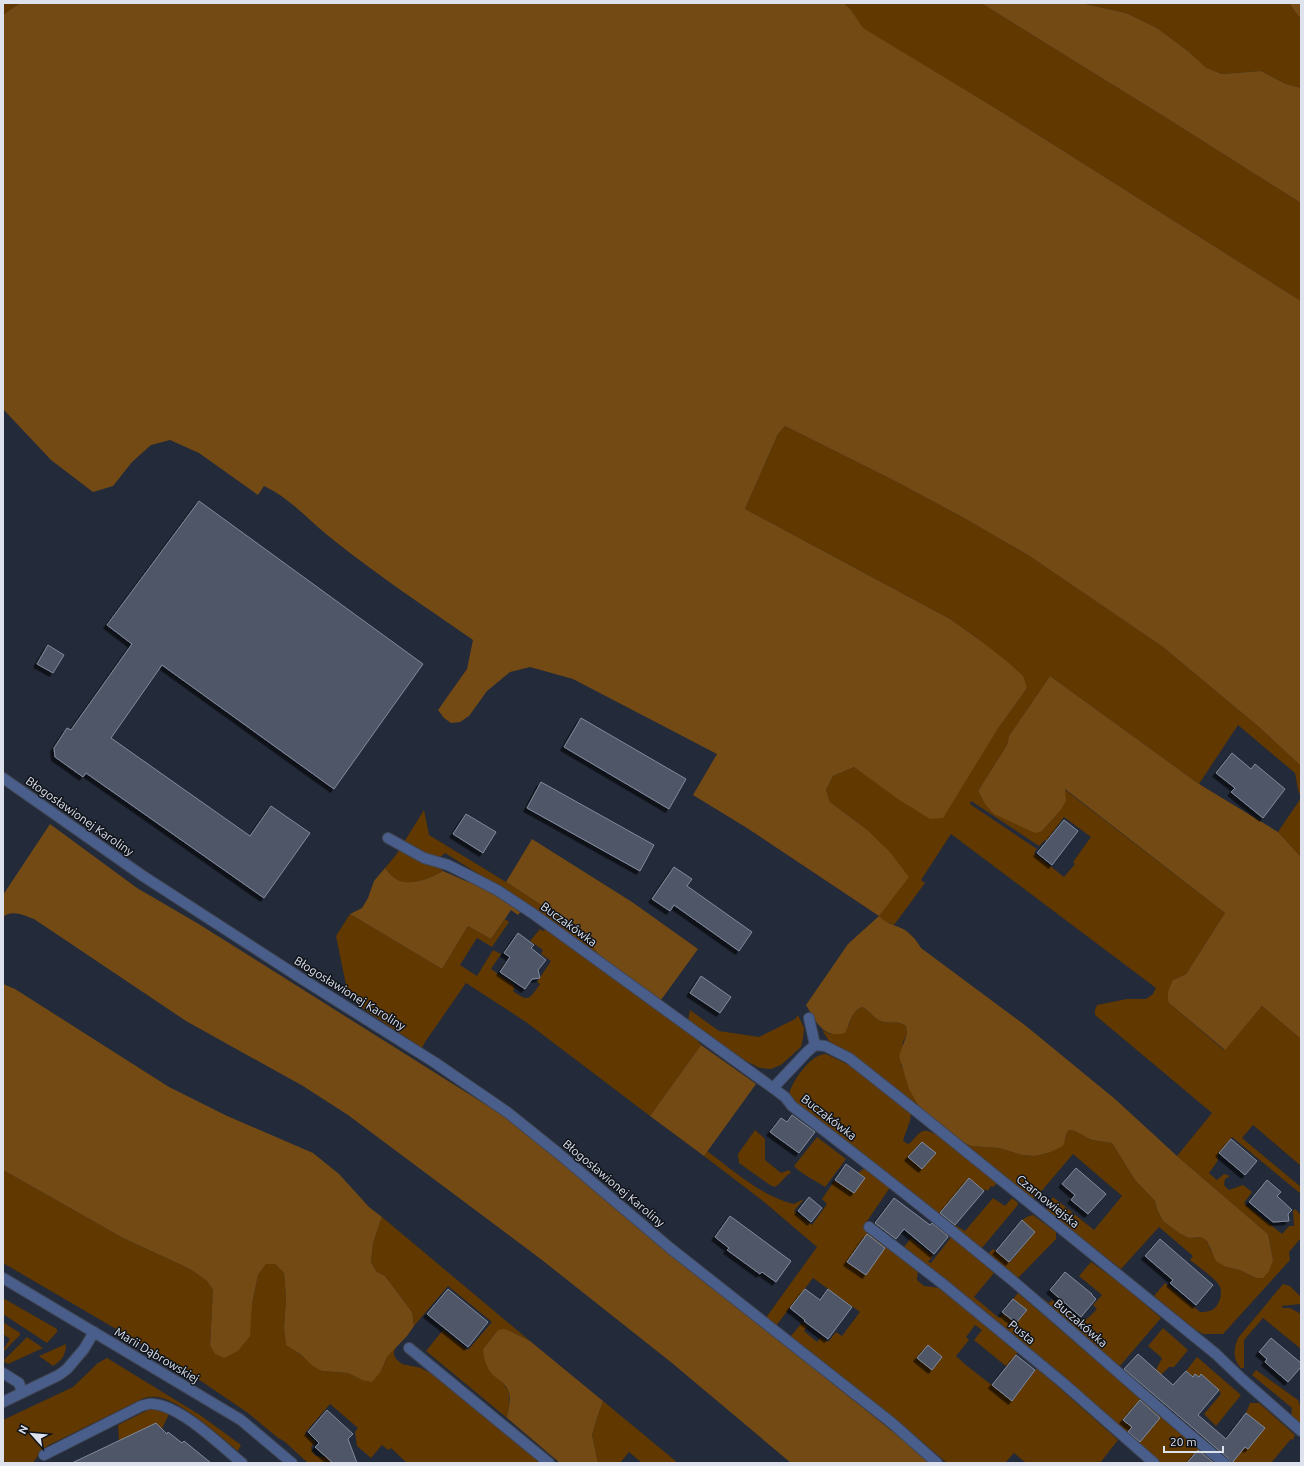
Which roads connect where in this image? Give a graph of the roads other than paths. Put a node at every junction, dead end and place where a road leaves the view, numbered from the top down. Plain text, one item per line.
1 (3, 778) edge
2 (388, 838) dead end
3 (809, 1018) dead end
4 (816, 1046) junction
5 (773, 1088) junction
6 (869, 1227) dead end
7 (3, 1278) edge
8 (94, 1332) junction
9 (409, 1348) dead end
10 (3, 1372) edge
11 (22, 1392) junction
12 (3, 1402) edge
13 (1301, 1431) edge
14 (44, 1455) dead end
15 (286, 1461) edge
16 (242, 1463) edge
17 (549, 1463) edge
18 (937, 1463) edge
19 (1154, 1463) edge
20 (1224, 1463) edge

1 - 18 street, Błogosławionej Karoliny
2 - 5 street, Buczakówka
3 - 4 street
4 - 5 street
4 - 13 street, Czarnowiejska
5 - 20 street, Buczakówka
6 - 19 street, Pusta
7 - 8 street, Marii Dąbrowskiej
8 - 11 street
8 - 15 street, Marii Dąbrowskiej
9 - 17 street
10 - 11 street
11 - 12 street
14 - 16 street

